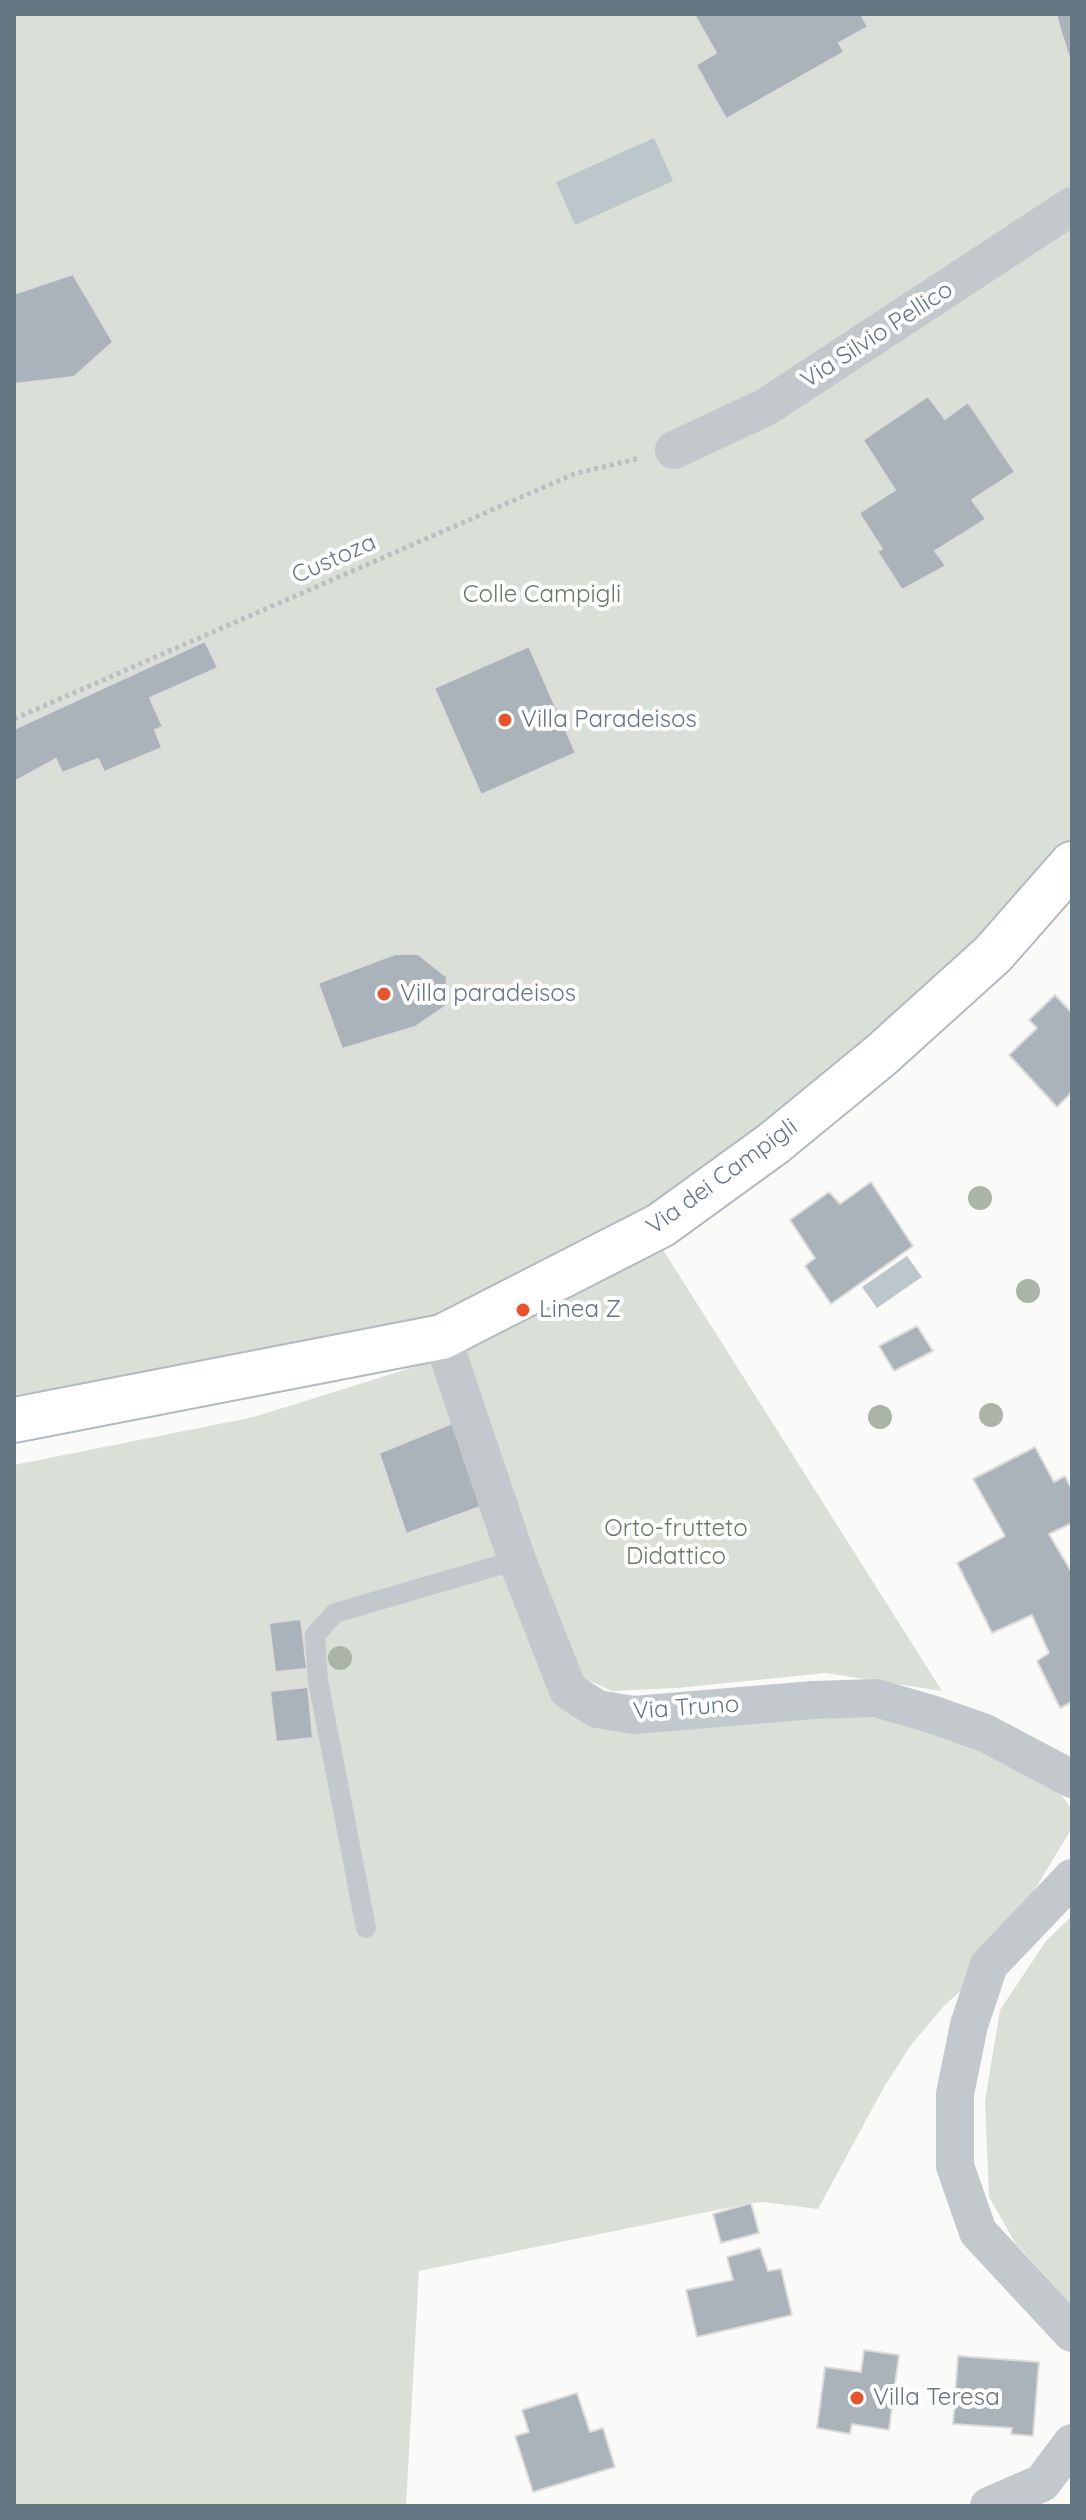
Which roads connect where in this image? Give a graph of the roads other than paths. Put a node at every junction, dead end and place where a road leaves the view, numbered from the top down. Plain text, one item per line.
1 (1072, 206) edge
2 (674, 450) road end
3 (1072, 864) edge
4 (442, 1337) junction
5 (14, 1420) edge
6 (517, 1560) junction
7 (1072, 1779) edge
8 (1072, 1878) edge
9 (366, 1928) dead end
10 (1072, 2333) edge
11 (1072, 2443) edge
12 (989, 2506) edge

1 - 2 street, Via Silvio Pellico
3 - 4 street, Via dei Campigli
4 - 5 street, Via dei Campigli
4 - 6 street, Via Truno
6 - 7 street, Via Truno
6 - 9 lane
8 - 10 street
11 - 12 street

